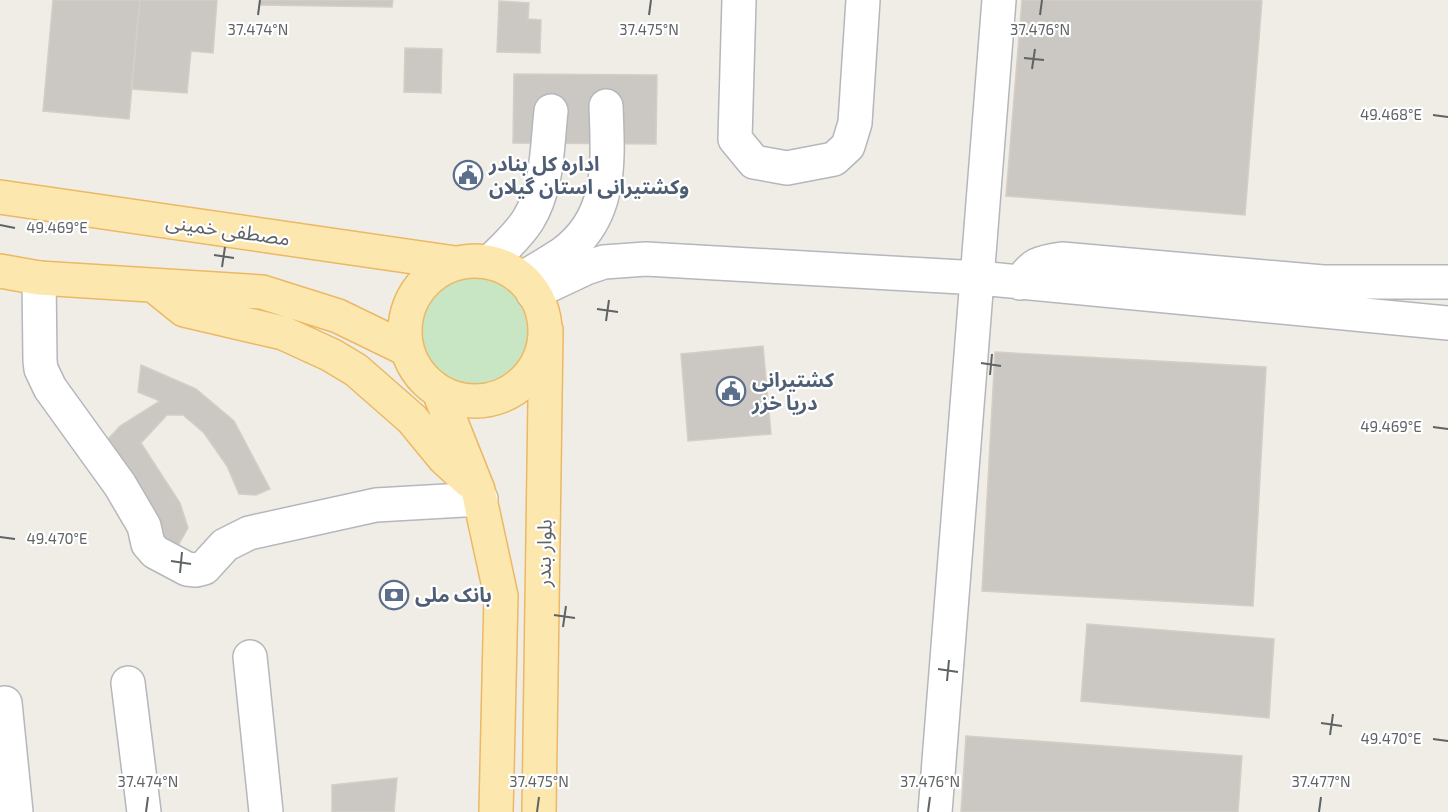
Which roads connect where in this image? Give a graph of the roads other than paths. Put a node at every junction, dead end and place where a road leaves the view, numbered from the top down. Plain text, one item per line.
1 (739, 0) edge
2 (863, 0) edge
3 (999, 0) edge
4 (606, 106) dead end
5 (551, 111) dead end
6 (0, 197) edge
7 (490, 262) junction
8 (455, 264) junction
9 (0, 271) edge
10 (39, 278) junction
11 (979, 278) junction
12 (1448, 282) edge
13 (1020, 283) junction
14 (153, 285) junction
15 (527, 286) junction
16 (1448, 323) edge
17 (546, 330) junction
18 (406, 349) junction
19 (439, 392) junction
20 (480, 494) junction
21 (250, 657) dead end
22 (128, 683) dead end
23 (5, 703) dead end
24 (16, 812) edge
25 (144, 812) edge
26 (266, 812) edge
27 (496, 812) edge
28 (539, 812) edge
29 (935, 812) edge

1 - 2 street
3 - 11 street
4 - 15 street
5 - 7 street
6 - 8 main road, مصطفی خمینی
7 - 8 main road
7 - 15 main road
8 - 18 main road
9 - 10 main road
10 - 14 main road
10 - 20 street
11 - 13 street
11 - 15 street
11 - 29 street
12 - 13 street
13 - 16 street
14 - 18 main road
14 - 20 main road
15 - 17 main road
17 - 19 main road
17 - 28 main road, بلوار بندر
18 - 19 main road
19 - 20 main road
20 - 27 main road
21 - 26 street
22 - 25 street
23 - 24 street

